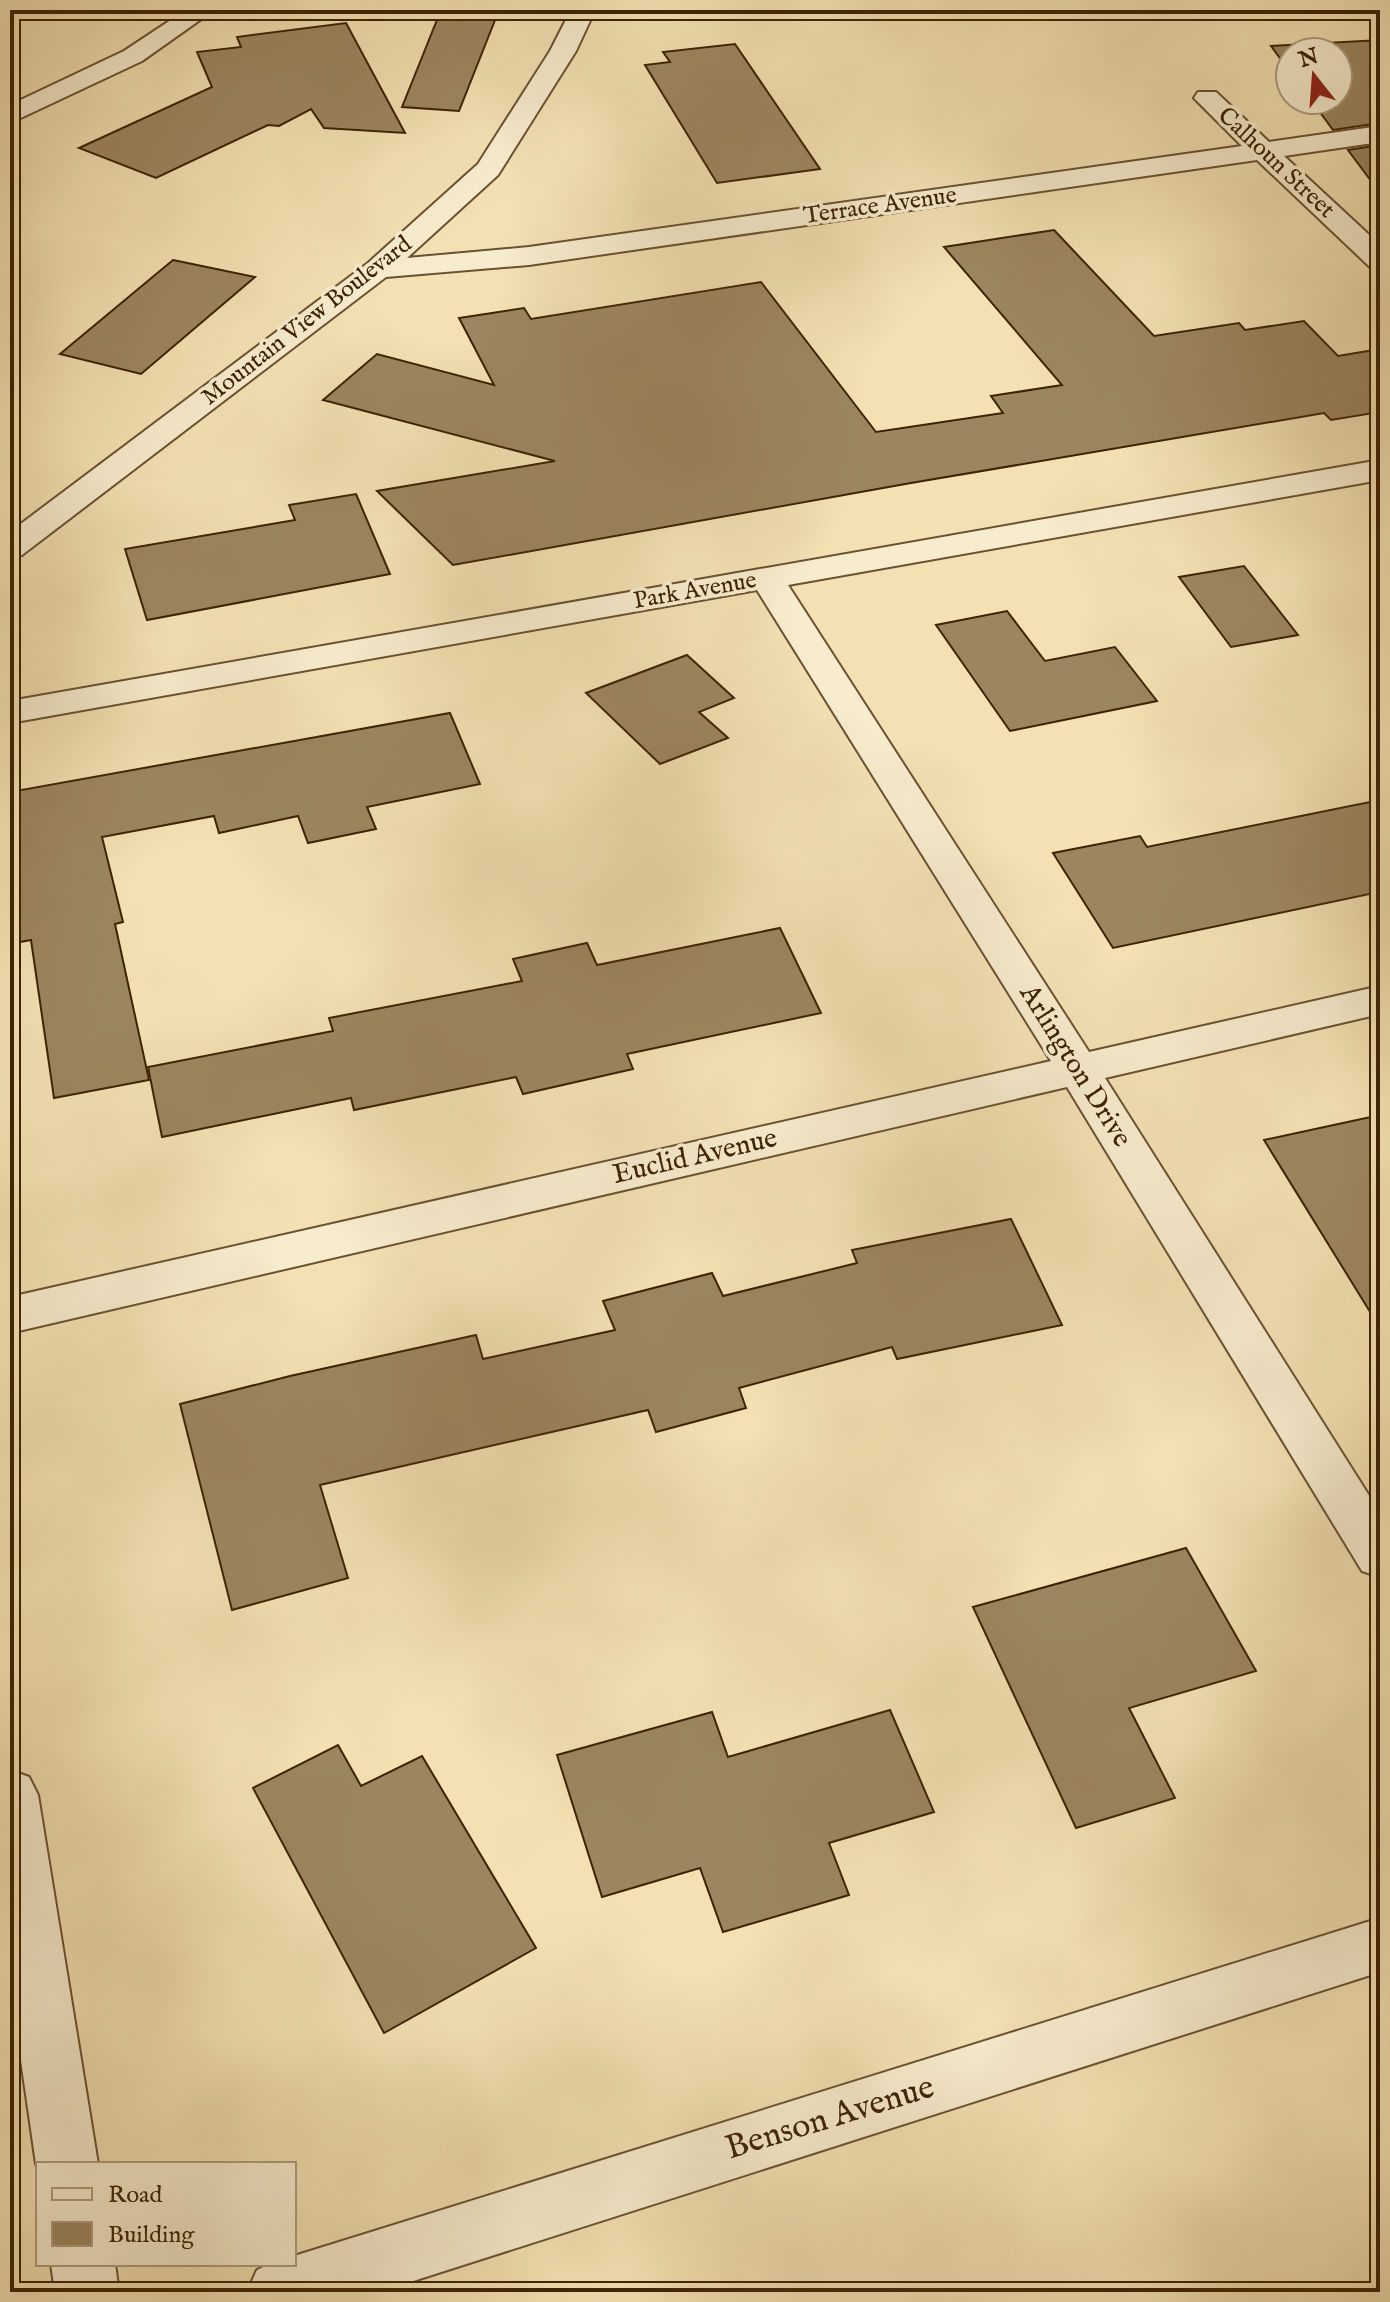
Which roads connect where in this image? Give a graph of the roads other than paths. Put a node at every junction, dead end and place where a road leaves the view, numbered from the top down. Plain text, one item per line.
1 (202, 10) edge
2 (583, 10) edge
3 (1207, 98) dead end
4 (10, 115) edge
5 (1380, 134) edge
6 (1260, 151) junction
7 (1380, 261) edge
8 (378, 269) junction
9 (1380, 470) edge
10 (10, 548) edge
11 (766, 578) junction
12 (10, 712) edge
13 (1380, 1000) edge
14 (1077, 1068) junction
15 (10, 1315) edge
16 (1380, 1556) edge
17 (10, 1795) edge
18 (1380, 1945) edge
19 (67, 2162) edge
20 (83, 2266) edge
21 (87, 2292) edge
22 (279, 2292) edge

1 - 4 street
2 - 8 street, Mountain View Boulevard
3 - 6 street, Calhoun Street
5 - 6 street, Terrace Avenue
6 - 7 street, Calhoun Street
6 - 8 street, Terrace Avenue
8 - 10 street, Mountain View Boulevard
9 - 11 street, Park Avenue
11 - 12 street, Park Avenue
11 - 14 street, Arlington Drive
13 - 14 street, Euclid Avenue
14 - 15 street, Euclid Avenue
14 - 16 street, Arlington Drive
17 - 19 street
18 - 22 street, Benson Avenue
20 - 21 street

